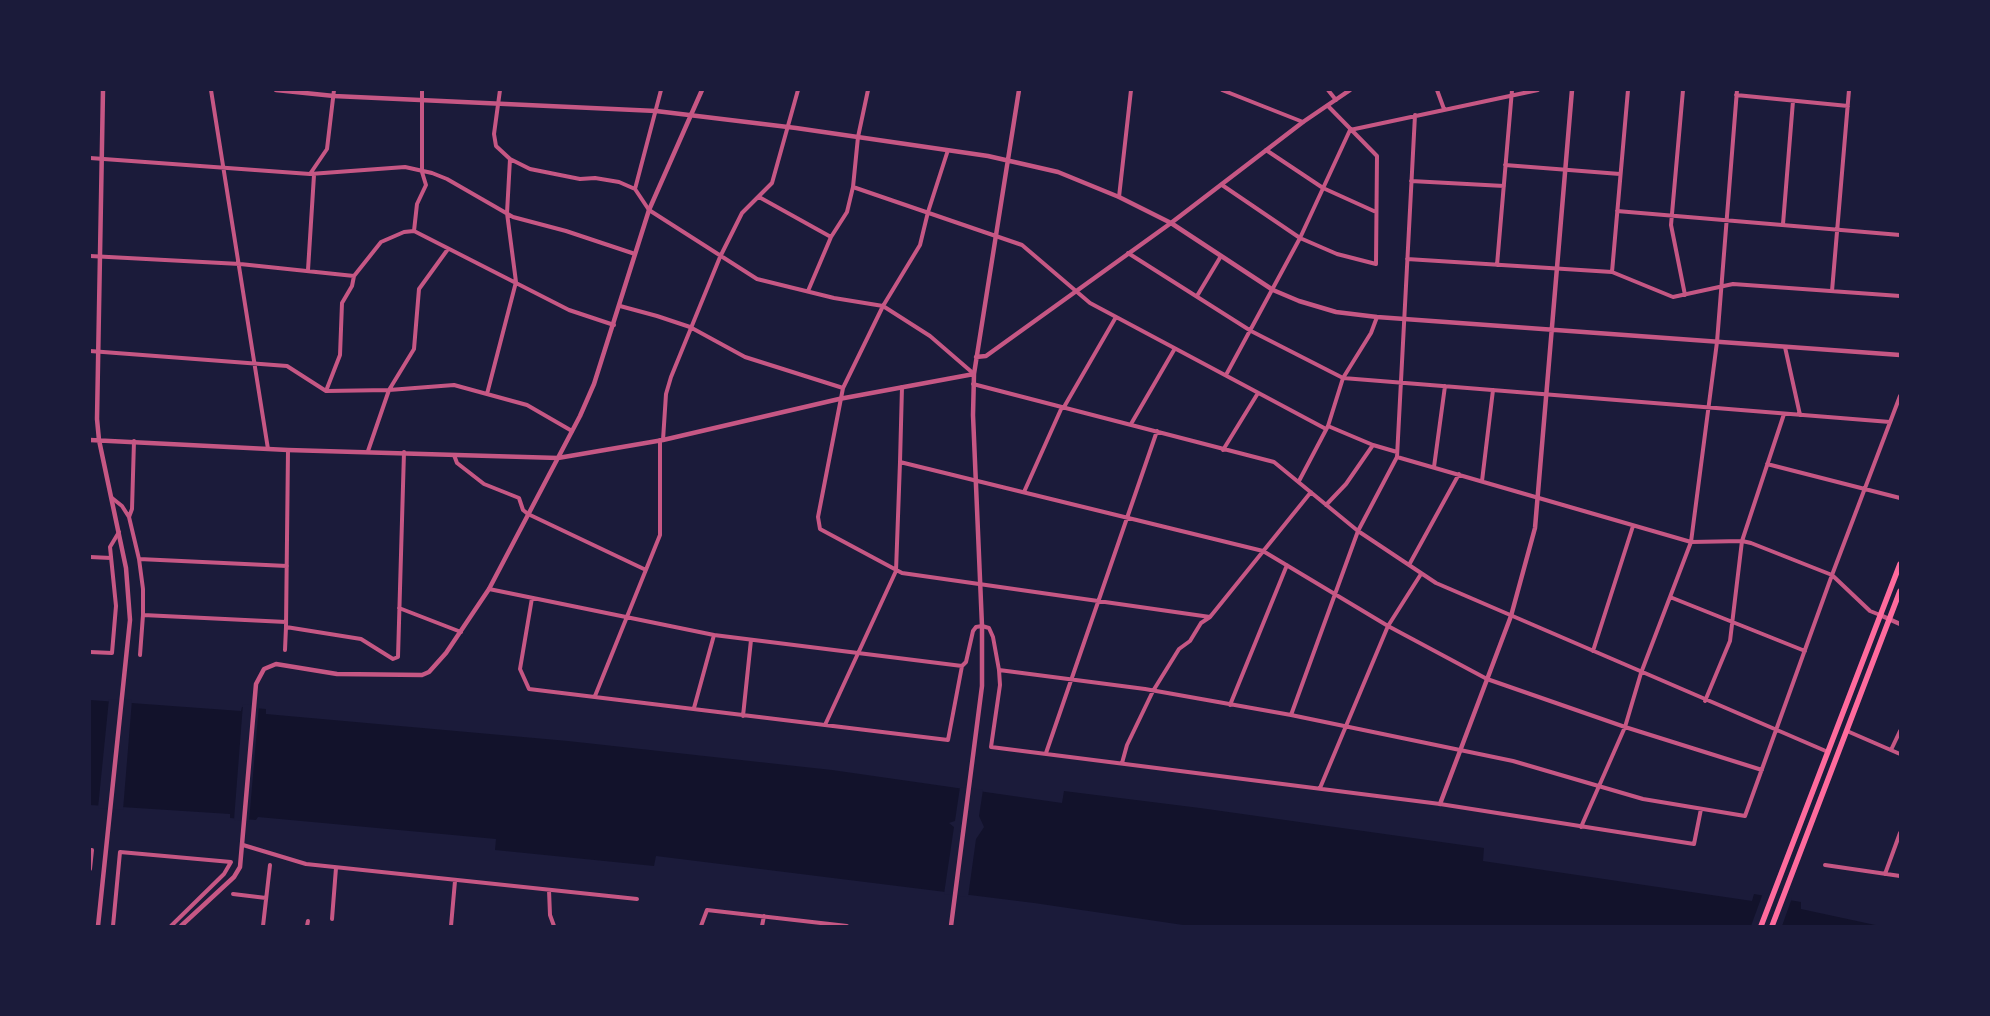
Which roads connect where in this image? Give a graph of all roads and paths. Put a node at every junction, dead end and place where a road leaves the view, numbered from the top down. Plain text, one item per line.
1 (103, 90) edge
2 (211, 90) edge
3 (276, 90) edge
4 (422, 90) edge
5 (500, 90) edge
6 (661, 90) edge
7 (702, 90) edge
8 (798, 90) edge
9 (868, 90) edge
10 (1019, 90) edge
11 (1131, 90) edge
12 (1222, 90) edge
13 (1328, 90) edge
14 (1350, 90) edge
15 (1437, 90) edge
16 (1538, 90) edge
17 (1572, 90) edge
18 (1628, 90) edge
19 (1682, 90) edge
20 (1849, 90) edge
21 (1511, 92) edge
22 (1736, 92) edge
23 (334, 93) edge
24 (422, 100) junction
25 (1336, 100) junction
26 (1794, 101) junction
27 (498, 103) junction
28 (1328, 106) junction
29 (1848, 106) junction
30 (1444, 109) junction
31 (656, 111) junction
32 (691, 115) junction
33 (1415, 115) junction
34 (1303, 122) junction
35 (788, 127) junction
36 (1350, 130) junction
37 (858, 137) junction
38 (948, 150) junction
39 (1266, 150) junction
40 (90, 158) edge
41 (102, 158) junction
42 (510, 159) junction
43 (1007, 160) junction
44 (1505, 165) junction
45 (224, 168) junction
46 (1564, 169) junction
47 (422, 172) junction
48 (1620, 174) junction
49 (312, 175) junction
50 (1411, 181) junction
51 (1222, 185) junction
52 (1504, 186) junction
53 (853, 187) junction
54 (635, 188) junction
55 (1323, 188) junction
56 (1119, 196) junction
57 (758, 197) junction
58 (648, 210) junction
59 (1617, 211) junction
60 (507, 212) junction
61 (928, 212) junction
62 (1376, 212) junction
63 (1672, 214) junction
64 (1727, 219) junction
65 (1171, 223) junction
66 (1783, 224) junction
67 (1837, 229) junction
68 (414, 231) junction
69 (995, 234) junction
70 (1900, 235) edge
71 (831, 237) junction
72 (1300, 238) junction
73 (448, 249) junction
74 (1128, 253) junction
75 (634, 254) junction
76 (90, 256) edge
77 (100, 256) junction
78 (1221, 256) junction
79 (720, 257) junction
80 (1407, 259) junction
81 (240, 264) junction
82 (1497, 265) junction
83 (1557, 269) junction
84 (308, 270) junction
85 (1612, 272) junction
86 (354, 276) junction
87 (516, 282) junction
88 (1723, 285) junction
89 (1274, 290) junction
90 (808, 291) junction
91 (1074, 291) junction
92 (1832, 291) junction
93 (1685, 294) junction
94 (1197, 296) junction
95 (1900, 296) edge
96 (620, 306) junction
97 (883, 306) junction
98 (1116, 317) junction
99 (1378, 317) junction
100 (1403, 319) junction
101 (614, 326) junction
102 (690, 328) junction
103 (1551, 330) junction
104 (1251, 331) junction
105 (1718, 342) junction
106 (1785, 347) junction
107 (1174, 350) junction
108 (90, 351) edge
109 (98, 352) junction
110 (976, 356) junction
111 (1900, 356) edge
112 (255, 362) junction
113 (974, 374) junction
114 (1226, 375) junction
115 (1343, 378) junction
116 (1400, 383) junction
117 (974, 384) junction
118 (1445, 386) junction
119 (902, 387) junction
120 (843, 388) junction
121 (389, 390) junction
122 (1493, 390) junction
123 (326, 391) junction
124 (1258, 393) junction
125 (487, 394) junction
126 (1546, 395) junction
127 (1900, 396) edge
128 (839, 399) junction
129 (1063, 407) junction
130 (1708, 408) junction
131 (1784, 414) junction
132 (1800, 415) junction
133 (1890, 422) junction
134 (1131, 424) junction
135 (1327, 428) junction
136 (572, 431) junction
137 (1157, 431) junction
138 (90, 440) edge
139 (99, 440) junction
140 (662, 440) junction
141 (134, 441) junction
142 (1374, 445) junction
143 (268, 449) junction
144 (288, 450) junction
145 (1223, 450) junction
146 (368, 451) junction
147 (404, 452) junction
148 (1397, 454) junction
149 (454, 455) junction
150 (558, 458) junction
151 (900, 462) junction
152 (1767, 464) junction
153 (1434, 466) junction
154 (1459, 474) junction
155 (976, 480) junction
156 (1482, 480) junction
157 (1299, 481) junction
158 (1866, 488) junction
159 (1024, 492) junction
160 (1311, 492) junction
161 (1538, 497) junction
162 (112, 498) junction
163 (1900, 498) edge
164 (1326, 505) junction
165 (528, 514) junction
166 (129, 517) junction
167 (1128, 518) junction
168 (1633, 526) junction
169 (1358, 531) junction
170 (119, 532) junction
171 (1742, 541) junction
172 (1691, 542) junction
173 (1263, 551) junction
174 (90, 557) edge
175 (111, 558) junction
176 (139, 559) junction
177 (1900, 564) edge
178 (1287, 565) junction
179 (1408, 565) junction
180 (287, 566) junction
181 (646, 570) junction
182 (896, 571) junction
183 (1421, 574) junction
184 (1832, 575) junction
185 (980, 584) junction
186 (489, 589) junction
187 (1900, 591) edge
188 (1334, 593) junction
189 (1670, 597) junction
190 (532, 598) junction
191 (1098, 601) junction
192 (399, 608) junction
193 (143, 615) junction
194 (1880, 615) junction
195 (1511, 616) junction
196 (626, 617) junction
197 (1210, 617) junction
198 (1889, 619) junction
199 (1731, 623) junction
200 (286, 624) junction
201 (1900, 624) edge
202 (982, 626) junction
203 (1388, 626) junction
204 (461, 632) junction
205 (714, 635) junction
206 (751, 640) junction
207 (285, 650) dead end
208 (1593, 651) junction
209 (1805, 651) junction
210 (90, 652) edge
211 (858, 652) junction
212 (140, 655) dead end
213 (962, 666) junction
214 (999, 670) junction
215 (1641, 673) junction
216 (1487, 679) junction
217 (1071, 680) junction
218 (1153, 691) junction
219 (595, 696) junction
220 (1705, 701) junction
221 (1230, 705) junction
222 (694, 708) junction
223 (1291, 715) junction
224 (743, 716) junction
225 (825, 725) junction
226 (1345, 726) junction
227 (1625, 727) junction
228 (1776, 730) junction
229 (1847, 731) junction
230 (1900, 731) edge
231 (1460, 749) junction
232 (1891, 750) junction
233 (1828, 752) junction
234 (1046, 753) junction
235 (1900, 754) edge
236 (1122, 763) junction
237 (1762, 770) junction
238 (1600, 786) junction
239 (1320, 788) junction
240 (1440, 804) junction
241 (1701, 809) junction
242 (1582, 827) junction
243 (1900, 834) edge
244 (243, 845) junction
245 (91, 850) edge
246 (270, 865) dead end
247 (1825, 865) dead end
248 (336, 868) junction
249 (90, 869) edge
250 (1885, 874) junction
251 (1900, 876) edge
252 (455, 881) junction
253 (549, 890) junction
254 (233, 894) dead end
255 (266, 898) junction
256 (637, 899) dead end
257 (764, 916) junction
258 (332, 919) dead end
259 (951, 924) edge
260 (98, 926) edge
261 (113, 926) edge
262 (171, 926) edge
263 (181, 926) edge
264 (263, 926) edge
265 (451, 926) edge
266 (554, 926) edge
267 (701, 926) edge
268 (762, 926) edge
269 (847, 926) edge
270 (1761, 926) edge
271 (1772, 926) edge

1 - 41 street
2 - 45 street
3 - 23 street
4 - 24 street
5 - 27 street
6 - 31 street
7 - 32 street
8 - 35 street
9 - 37 street
10 - 43 street
11 - 56 street
12 - 34 street
13 - 25 street
14 - 25 street
15 - 30 street
16 - 21 street
17 - 46 street
18 - 48 street
19 - 63 street
20 - 29 street
21 - 30 street
21 - 44 street
22 - 26 street
22 - 64 street
23 - 24 street
23 - 49 street
24 - 27 street
24 - 47 street
25 - 28 street
26 - 29 street
26 - 66 street
27 - 31 street
27 - 42 street
28 - 34 street
28 - 36 street
29 - 67 street
30 - 33 street
31 - 32 street
31 - 54 street
32 - 35 street
32 - 58 street
33 - 36 street
33 - 50 street
34 - 39 street
35 - 37 street
35 - 57 street
36 - 55 street
36 - 62 street
37 - 38 street
37 - 53 street
38 - 43 street
38 - 61 street
39 - 51 street
39 - 55 street
40 - 41 street
41 - 45 street
41 - 77 street
42 - 54 street
42 - 60 street
43 - 56 street
43 - 69 street
44 - 46 street
44 - 52 street
45 - 49 street
45 - 81 street
46 - 48 street
46 - 83 street
47 - 49 street
47 - 60 street
47 - 68 street
48 - 59 street
49 - 84 street
50 - 52 street
50 - 80 street
51 - 65 street
51 - 72 street
52 - 82 street
53 - 61 street
53 - 71 street
54 - 58 street
55 - 62 street
55 - 72 street
56 - 65 street
57 - 71 street
57 - 79 street
58 - 75 street
58 - 79 street
59 - 63 street
59 - 85 street
60 - 75 street
60 - 87 street
61 - 69 street
61 - 97 street
62 - 72 street
63 - 64 street
63 - 93 street
64 - 66 street
64 - 88 street
65 - 74 street
65 - 78 street
66 - 67 street
67 - 70 street
67 - 92 street
68 - 73 street
68 - 86 street
69 - 91 street
69 - 110 street
71 - 90 street
72 - 89 street
73 - 87 street
73 - 121 street
74 - 91 street
74 - 94 street
75 - 96 street
76 - 77 street
77 - 81 street
77 - 109 street
78 - 89 street
78 - 94 street
79 - 90 street
79 - 102 street
80 - 82 street
80 - 100 street
81 - 84 street
81 - 112 street
82 - 83 street
83 - 85 street
83 - 103 street
84 - 86 street
85 - 93 street
86 - 123 street
87 - 101 street
87 - 125 street
88 - 92 street
88 - 93 street
88 - 105 street
89 - 99 street
89 - 104 street
90 - 97 street
91 - 98 street
91 - 110 street
92 - 95 street
94 - 104 street
96 - 101 street
96 - 102 street
97 - 113 street
97 - 120 street
98 - 107 street
98 - 129 street
99 - 100 street
99 - 115 street
100 - 103 street
100 - 116 street
101 - 136 street
102 - 120 street
102 - 140 street
103 - 105 street
103 - 126 street
104 - 114 street
104 - 115 street
105 - 106 street
105 - 130 street
106 - 111 street
106 - 132 street
107 - 114 street
107 - 134 street
108 - 109 street
109 - 112 street
109 - 139 street
110 - 113 street
112 - 123 street
112 - 143 street
113 - 117 street
113 - 119 street
114 - 124 street
115 - 116 street
115 - 135 street
116 - 118 street
116 - 148 street
117 - 129 street
117 - 155 street
118 - 122 street
118 - 153 street
119 - 128 street
119 - 151 street
120 - 128 street
121 - 123 street
121 - 125 street
121 - 146 street
122 - 126 street
122 - 156 street
124 - 135 street
124 - 145 street
125 - 136 street
126 - 130 street
126 - 161 street
127 - 133 street
128 - 140 street
128 - 182 street
129 - 134 street
129 - 159 street
130 - 131 street
130 - 172 street
131 - 132 street
131 - 152 street
132 - 133 street
133 - 158 street
134 - 137 street
135 - 142 street
135 - 157 street
136 - 150 street
137 - 145 street
137 - 167 street
138 - 139 street
139 - 141 street
139 - 162 street
140 - 150 street
140 - 181 street
141 - 143 street
141 - 166 street
142 - 148 street
142 - 164 street
143 - 144 street
144 - 146 street
144 - 180 street
145 - 157 street
146 - 147 street
147 - 149 street
147 - 192 street
148 - 153 street
148 - 169 street
149 - 150 street
149 - 165 street
150 - 165 street
151 - 155 street
151 - 182 street
152 - 158 street
152 - 171 street
153 - 154 street
154 - 156 street
154 - 179 street
155 - 159 street
155 - 185 street
156 - 161 street
157 - 160 street
158 - 163 street
158 - 184 street
159 - 167 street
160 - 164 street
160 - 173 street
161 - 168 street
161 - 195 street
162 - 166 street
162 - 170 street
164 - 169 street
165 - 181 street
165 - 186 street
166 - 176 street
167 - 173 street
167 - 191 street
168 - 172 street
168 - 208 street
169 - 179 street
169 - 188 street
170 - 175 street
170 - 260 street
171 - 172 street
171 - 184 street
171 - 199 street
172 - 189 street
173 - 178 street
173 - 197 street
174 - 175 street
175 - 210 street
176 - 180 street
176 - 193 street
177 - 194 highway
178 - 188 street
178 - 221 street
179 - 183 street
180 - 200 street
181 - 196 street
182 - 185 street
182 - 211 street
183 - 195 street
183 - 203 street
184 - 194 street
184 - 209 street
185 - 191 street
185 - 202 street
186 - 190 street
186 - 204 street
187 - 198 highway
188 - 203 street
188 - 223 street
189 - 199 street
189 - 215 street
190 - 196 street
190 - 219 street
191 - 197 street
191 - 217 street
192 - 200 street
192 - 204 street
193 - 200 street
193 - 212 street
194 - 198 street
194 - 233 highway
195 - 208 street
195 - 216 street
196 - 205 street
196 - 219 street
197 - 218 street
198 - 201 street
198 - 229 highway
199 - 209 street
199 - 220 street
200 - 207 street
202 - 213 street
202 - 214 street
202 - 259 street
203 - 216 street
203 - 226 street
204 - 244 street
205 - 206 street
205 - 222 street
206 - 211 street
206 - 224 street
208 - 215 street
209 - 228 street
211 - 213 street
211 - 225 street
213 - 225 street
214 - 217 street
214 - 234 street
215 - 220 street
215 - 227 street
216 - 227 street
216 - 231 street
217 - 218 street
217 - 234 street
218 - 221 street
218 - 236 street
219 - 222 street
220 - 228 street
221 - 223 street
222 - 224 street
223 - 226 street
224 - 225 street
226 - 231 street
226 - 239 street
227 - 237 street
227 - 238 street
228 - 233 street
228 - 237 street
229 - 232 street
229 - 271 highway
230 - 232 street
231 - 238 street
231 - 240 street
232 - 235 street
233 - 270 highway
234 - 236 street
236 - 239 street
237 - 241 street
238 - 241 street
238 - 242 street
239 - 240 street
240 - 242 street
241 - 242 street
243 - 250 street
244 - 248 street
244 - 263 street
245 - 249 street
246 - 255 street
247 - 250 street
248 - 252 street
248 - 258 street
250 - 251 street
252 - 253 street
252 - 265 street
253 - 256 street
253 - 266 street
254 - 255 street
255 - 264 street
257 - 267 street
257 - 268 street
257 - 269 street
261 - 262 street

